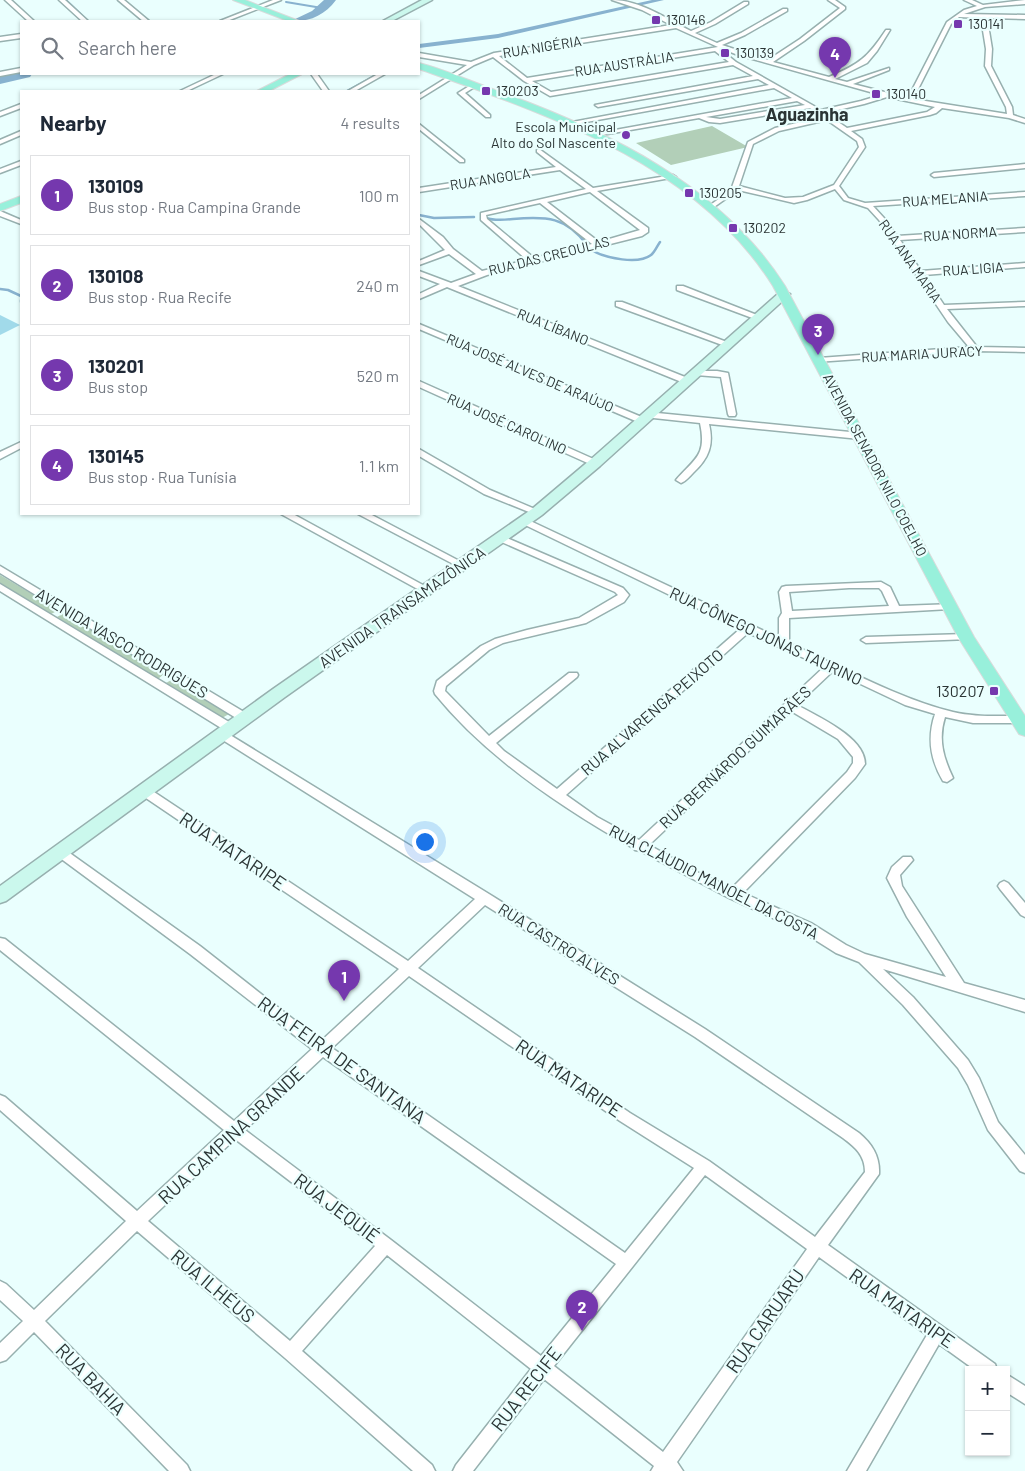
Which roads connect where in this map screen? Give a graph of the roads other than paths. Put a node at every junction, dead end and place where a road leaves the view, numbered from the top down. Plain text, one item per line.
1 (8, 0) edge
2 (62, 0) edge
3 (121, 0) edge
4 (237, 0) edge
5 (278, 0) edge
6 (428, 0) edge
7 (435, 0) edge
8 (615, 0) edge
9 (641, 0) edge
10 (831, 0) edge
11 (967, 0) edge
12 (1025, 2) edge
13 (629, 3) junction
14 (746, 3) dead end
15 (982, 6) junction
16 (262, 9) junction
17 (785, 10) dead end
18 (958, 16) junction
19 (984, 17) junction
20 (1025, 17) edge
21 (30, 20) edge
22 (84, 20) edge
23 (145, 20) edge
24 (226, 20) edge
25 (292, 20) edge
26 (389, 20) edge
27 (396, 20) edge
28 (676, 26) junction
29 (888, 31) dead end
30 (691, 34) junction
31 (20, 36) edge
32 (0, 39) edge
33 (718, 47) junction
34 (420, 55) edge
35 (494, 55) junction
36 (769, 62) junction
37 (734, 63) junction
38 (472, 64) junction
39 (420, 66) edge
40 (716, 66) junction
41 (887, 69) dead end
42 (20, 70) edge
43 (723, 71) dead end
44 (672, 73) junction
45 (0, 74) edge
46 (218, 75) edge
47 (281, 75) edge
48 (286, 75) edge
49 (295, 75) edge
50 (315, 75) edge
51 (380, 75) edge
52 (731, 76) dead end
53 (651, 77) junction
54 (758, 77) junction
55 (452, 78) junction
56 (680, 78) dead end
57 (830, 79) junction
58 (526, 80) junction
59 (629, 80) junction
60 (739, 80) junction
61 (658, 82) dead end
62 (688, 83) dead end
63 (276, 84) junction
64 (606, 84) junction
65 (847, 84) junction
66 (637, 85) dead end
67 (473, 86) junction
68 (774, 86) junction
69 (263, 87) edge
70 (666, 87) dead end
71 (697, 88) junction
72 (614, 89) dead end
73 (185, 90) edge
74 (261, 90) edge
75 (325, 90) edge
76 (353, 90) edge
77 (644, 90) dead end
78 (673, 92) junction
79 (622, 94) dead end
80 (887, 95) junction
81 (652, 96) junction
82 (420, 97) edge
83 (797, 99) junction
84 (630, 100) junction
85 (910, 100) junction
86 (598, 105) dead end
87 (20, 106) edge
88 (811, 106) junction
89 (940, 106) junction
90 (818, 112) junction
91 (0, 114) edge
92 (488, 116) dead end
93 (699, 116) junction
94 (1010, 116) junction
95 (828, 118) junction
96 (1025, 121) edge
97 (570, 123) junction
98 (420, 127) edge
99 (846, 130) junction
100 (20, 133) edge
101 (596, 134) junction
102 (0, 142) edge
103 (539, 151) dead end
104 (462, 161) dead end
105 (20, 163) edge
106 (1025, 166) edge
107 (561, 168) junction
108 (0, 172) edge
109 (934, 175) dead end
110 (673, 176) junction
111 (836, 186) junction
112 (736, 187) junction
113 (420, 190) edge
114 (591, 190) junction
115 (1025, 194) edge
116 (20, 195) edge
117 (20, 199) edge
118 (540, 200) junction
119 (0, 204) edge
120 (865, 205) junction
121 (712, 206) junction
122 (0, 208) edge
123 (0, 213) edge
124 (20, 222) edge
125 (420, 222) edge
126 (1025, 230) edge
127 (896, 238) junction
128 (596, 243) junction
129 (450, 251) junction
130 (532, 260) junction
131 (420, 263) edge
132 (1025, 265) edge
133 (420, 273) edge
134 (920, 273) junction
135 (481, 274) junction
136 (449, 285) junction
137 (680, 288) dead end
138 (784, 294) junction
139 (420, 297) edge
140 (620, 304) dead end
141 (1025, 304) edge
142 (942, 307) junction
143 (758, 317) junction
144 (420, 326) edge
145 (728, 344) junction
146 (975, 349) junction
147 (1025, 350) edge
148 (819, 360) junction
149 (691, 377) junction
150 (420, 384) edge
151 (732, 414) dead end
152 (644, 417) junction
153 (704, 422) junction
154 (860, 436) junction
155 (20, 446) edge
156 (420, 453) edge
157 (0, 456) edge
158 (595, 463) junction
159 (682, 480) dead end
160 (537, 512) junction
161 (288, 515) edge
162 (365, 515) edge
163 (524, 521) junction
164 (500, 538) junction
165 (462, 565) junction
166 (0, 569) edge
167 (0, 587) edge
168 (427, 590) junction
169 (950, 606) junction
170 (895, 608) junction
171 (788, 615) junction
172 (747, 628) junction
173 (966, 637) junction
174 (866, 640) dead end
175 (784, 646) junction
176 (831, 667) junction
177 (573, 674) dead end
178 (175, 675) junction
179 (160, 685) junction
180 (791, 706) junction
181 (941, 712) junction
182 (245, 718) junction
183 (1021, 725) edge
184 (226, 731) junction
185 (488, 743) junction
186 (947, 778) dead end
187 (144, 791) junction
188 (558, 795) junction
189 (639, 847) junction
190 (60, 852) junction
191 (907, 860) dead end
192 (1004, 886) dead end
193 (733, 895) junction
194 (0, 896) edge
195 (485, 897) junction
196 (1025, 912) edge
197 (0, 943) edge
198 (862, 958) junction
199 (410, 968) junction
200 (960, 988) junction
201 (1025, 1006) edge
202 (322, 1049) junction
203 (0, 1101) edge
204 (236, 1131) junction
205 (704, 1166) junction
206 (1025, 1166) edge
207 (872, 1174) joint
208 (137, 1221) junction
209 (386, 1245) junction
210 (817, 1248) junction
211 (627, 1263) junction
212 (0, 1289) edge
213 (34, 1321) junction
214 (937, 1333) junction
215 (291, 1352) junction
216 (0, 1354) edge
217 (983, 1366) edge
218 (542, 1368) junction
219 (1010, 1385) edge
220 (1025, 1396) edge
221 (172, 1468) edge
222 (666, 1468) edge
223 (426, 1471) edge
224 (462, 1471) edge
225 (856, 1471) edge

1 - 21 street
2 - 22 street
3 - 23 street
4 - 16 main road
5 - 16 street
6 - 26 street
7 - 27 street
8 - 13 street
9 - 13 street
10 - 36 street
11 - 15 street
12 - 15 street
13 - 28 street
14 - 30 street
15 - 18 street
16 - 24 street
16 - 25 main road
17 - 33 street
18 - 19 street
18 - 85 street
19 - 20 street
19 - 94 street
28 - 30 street
28 - 35 street, RUA NIGÉRIA
29 - 57 street
30 - 33 street
31 - 32 street
33 - 36 street
33 - 37 street
33 - 58 street, RUA AUSTRÁLIA
34 - 38 street
35 - 38 street, RUA NIGÉRIA
35 - 58 street
36 - 57 street
37 - 40 street
37 - 54 street
38 - 55 street, RUA NIGÉRIA
39 - 55 main road, AVENIDA SENADOR NILO COELHO
40 - 43 street
40 - 44 street
41 - 65 street
42 - 45 street
44 - 53 street
44 - 56 street
46 - 73 street
47 - 69 main road
48 - 69 main road
49 - 63 main road
50 - 75 street
51 - 76 street
52 - 60 street
53 - 59 street
53 - 61 street
54 - 60 street
54 - 68 street
55 - 67 main road, AVENIDA SENADOR NILO COELHO
55 - 82 street, RUA NIGÉRIA
57 - 65 street
58 - 64 street
59 - 64 street
59 - 66 street
60 - 71 street
62 - 71 street
63 - 69 main road
63 - 74 main road
64 - 72 street
65 - 80 street
67 - 92 street
67 - 97 main road, AVENIDA SENADOR NILO COELHO
68 - 83 street
68 - 97 street
70 - 78 street
71 - 78 street
77 - 81 street
78 - 81 street
79 - 84 street
80 - 85 street
80 - 90 street
81 - 84 street
83 - 88 street
83 - 93 street
84 - 86 street
85 - 89 street
87 - 91 street
88 - 90 street
88 - 93 street
89 - 94 street
89 - 99 street
90 - 95 street
93 - 101 street
94 - 96 street
95 - 99 street
95 - 112 street
97 - 101 main road, AVENIDA SENADOR NILO COELHO
98 - 104 street
99 - 111 street
100 - 102 street
101 - 110 main road, AVENIDA SENADOR NILO COELHO
103 - 107 street
105 - 108 street
106 - 109 street
107 - 113 street, RUA ANGOLA
107 - 114 street
110 - 114 street
110 - 121 main road, AVENIDA SENADOR NILO COELHO
111 - 112 street
111 - 120 street, RUA ANA MARIA
112 - 121 street
114 - 118 street
114 - 128 street, RUA DAS CREOULAS
115 - 120 street, RUA MELANIA
116 - 119 main road
117 - 122 main road
118 - 128 street
118 - 130 street
120 - 127 street, RUA ANA MARIA
121 - 138 main road, AVENIDA SENADOR NILO COELHO
123 - 124 street
125 - 129 street
126 - 127 street, RUA NORMA
127 - 134 street, RUA ANA MARIA
128 - 130 street, RUA DAS CREOULAS
129 - 131 street
129 - 135 street
130 - 135 street, RUA DAS CREOULAS
132 - 134 street, RUA LIGIA
133 - 136 street, RUA LÍBANO
134 - 142 street, RUA ANA MARIA
135 - 136 street, RUA DAS CREOULAS
136 - 139 street, RUA DAS CREOULAS
136 - 149 street, RUA LÍBANO
137 - 143 street
138 - 143 street, AVENIDA TRANSAMAZÔNICA
138 - 148 main road, AVENIDA SENADOR NILO COELHO
140 - 145 street
141 - 142 street
142 - 146 street, RUA ANA MARIA
143 - 145 street, AVENIDA TRANSAMAZÔNICA
144 - 152 street, RUA JOSÉ ALVES DE ARAÚJO
145 - 149 street, AVENIDA TRANSAMAZÔNICA
146 - 147 street, RUA MARIA JURACY
146 - 148 street, RUA MARIA JURACY
148 - 154 main road, AVENIDA SENADOR NILO COELHO
149 - 151 street, RUA LÍBANO
149 - 152 street, AVENIDA TRANSAMAZÔNICA
150 - 158 street, RUA JOSÉ CAROLINO
152 - 153 street, RUA JOSÉ ALVES DE ARAÚJO
152 - 158 street, AVENIDA TRANSAMAZÔNICA
153 - 154 street, RUA JOSÉ ALVES DE ARAÚJO
153 - 159 street
154 - 169 main road, AVENIDA SENADOR NILO COELHO
155 - 157 street
156 - 160 street
158 - 160 street, AVENIDA TRANSAMAZÔNICA
160 - 163 street, AVENIDA TRANSAMAZÔNICA
161 - 168 street
162 - 165 street
163 - 164 street, AVENIDA TRANSAMAZÔNICA
163 - 172 street, RUA CÔNEGO JONAS TAURINO
164 - 165 street, AVENIDA TRANSAMAZÔNICA
164 - 185 street, RUA CLÁUDIO MANOEL DA COSTA
165 - 168 street, AVENIDA TRANSAMAZÔNICA
166 - 178 street, AVENIDA VASCO RODRIGUES
167 - 179 street, AVENIDA VASCO RODRIGUES
168 - 182 street, AVENIDA TRANSAMAZÔNICA
169 - 170 street
169 - 173 main road, AVENIDA SENADOR NILO COELHO
170 - 171 street
170 - 171 street
171 - 175 street
172 - 175 street, RUA CÔNEGO JONAS TAURINO
172 - 188 street, RUA ALVARENGA PEIXOTO
173 - 174 street
173 - 183 main road, AVENIDA SENADOR NILO COELHO
175 - 176 street, RUA CÔNEGO JONAS TAURINO
176 - 180 street, RUA BERNARDO GUIMARÃES
176 - 181 street, RUA CÔNEGO JONAS TAURINO
177 - 185 street
178 - 179 street
178 - 182 street, AVENIDA VASCO RODRIGUES
179 - 184 street, AVENIDA VASCO RODRIGUES
180 - 189 street, RUA BERNARDO GUIMARÃES
180 - 193 street
181 - 183 street, RUA CÔNEGO JONAS TAURINO
181 - 186 street
182 - 184 street, AVENIDA TRANSAMAZÔNICA
184 - 187 street, AVENIDA TRANSAMAZÔNICA
184 - 195 street, RUA CASTRO ALVES
185 - 188 street, RUA CLÁUDIO MANOEL DA COSTA
187 - 190 street, AVENIDA TRANSAMAZÔNICA
187 - 199 street, RUA MATARIPE
188 - 189 street, RUA CLÁUDIO MANOEL DA COSTA
189 - 193 street, RUA CLÁUDIO MANOEL DA COSTA
190 - 194 street, AVENIDA TRANSAMAZÔNICA
190 - 202 street, RUA FEIRA DE SANTANA
191 - 200 street
192 - 196 street
193 - 198 street, RUA CLÁUDIO MANOEL DA COSTA
195 - 199 street, RUA CAMPINA GRANDE
195 - 207 street, RUA CASTRO ALVES
197 - 204 street, RUA JEQUIÉ
198 - 200 street, RUA CLÁUDIO MANOEL DA COSTA
198 - 206 street
199 - 202 street, RUA CAMPINA GRANDE
199 - 205 street, RUA MATARIPE
200 - 201 street, RUA CLÁUDIO MANOEL DA COSTA
202 - 204 street, RUA CAMPINA GRANDE
202 - 211 street, RUA FEIRA DE SANTANA
203 - 208 street, RUA ILHÉUS
204 - 208 street, RUA CAMPINA GRANDE
204 - 209 street, RUA JEQUIÉ
205 - 210 street, RUA MATARIPE
205 - 211 street, RUA RECIFE
207 - 210 street, RUA CARUARU
208 - 213 street, RUA CAMPINA GRANDE
208 - 215 street, RUA ILHÉUS
209 - 215 street
209 - 218 street, RUA JEQUIÉ
210 - 214 street, RUA MATARIPE
210 - 222 street, RUA CARUARU
211 - 218 street, RUA RECIFE
212 - 213 street, RUA BAHIA
213 - 216 street, RUA CAMPINA GRANDE
213 - 221 street, RUA BAHIA
214 - 217 street, RUA MATARIPE
214 - 225 street
215 - 223 street, RUA ILHÉUS
218 - 222 street, RUA JEQUIÉ
218 - 224 street, RUA RECIFE
219 - 220 street

